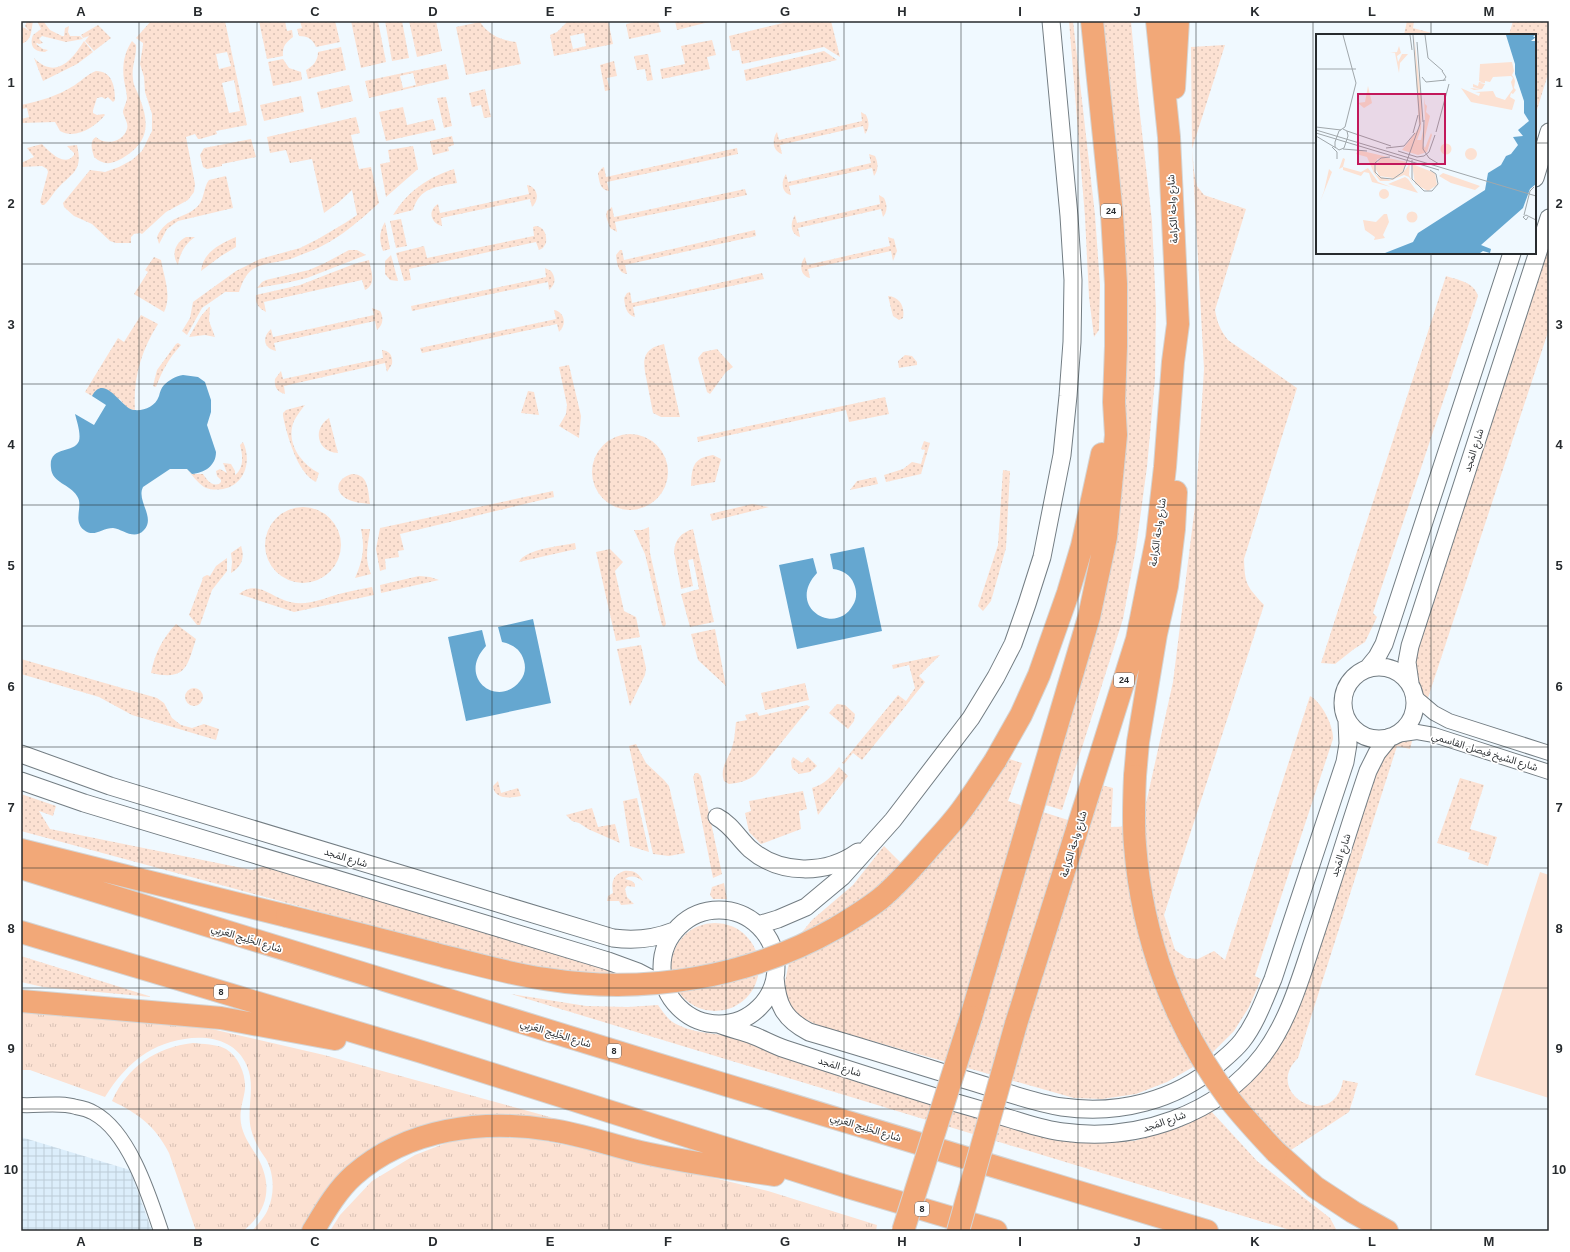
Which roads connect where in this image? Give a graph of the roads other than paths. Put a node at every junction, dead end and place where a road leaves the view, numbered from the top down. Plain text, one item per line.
1 (1051, 21) edge
2 (1092, 21) edge
3 (1157, 21) edge
4 (1178, 21) edge
5 (1549, 132) edge
6 (1169, 137) junction
7 (1536, 175) edge
8 (1549, 218) edge
9 (1512, 254) edge
10 (1178, 324) junction
11 (1114, 402) junction
12 (1368, 668) junction
13 (1412, 690) junction
14 (1347, 722) junction
15 (1393, 736) junction
16 (1549, 753) edge
17 (21, 754) edge
18 (1549, 772) edge
19 (21, 781) edge
20 (717, 817) dead end
21 (893, 820) junction
22 (21, 850) edge
23 (21, 868) edge
24 (758, 925) junction
25 (674, 931) junction
26 (21, 932) edge
27 (775, 977) junction
28 (665, 987) junction
29 (21, 1001) edge
30 (718, 1024) junction
31 (422, 1052) junction
32 (21, 1105) edge
33 (848, 1187) junction
34 (161, 1231) edge
35 (313, 1231) edge
36 (903, 1231) edge
37 (958, 1231) edge
38 (996, 1231) edge
39 (1207, 1231) edge
40 (1386, 1231) edge

1 - 21 street
2 - 11 highway, 24
3 - 6 highway, شارع واحة الكرامة / 24
4 - 6 highway
5 - 7 street
6 - 10 highway, شارع واحة الكرامة / 24
8 - 13 street, شارع المَجد
9 - 12 street
10 - 37 highway, شارع واحة الكرامة / 24, bridge
10 - 40 highway, bridge
11 - 22 highway, bridge
11 - 36 highway, 24, bridge
12 - 13 street
12 - 14 street
13 - 15 street
13 - 16 street, شارع الشيخ فيصل القاسمي
14 - 15 street
14 - 27 street
15 - 18 street, شارع الشيخ فيصل القاسمي
15 - 30 street, شارع المَجد
17 - 25 street, شارع المَجد
19 - 28 street
20 - 21 street
21 - 24 street
23 - 39 highway, شارع الخَلِيج العَربِي / 8
24 - 25 street
24 - 27 street
25 - 28 street
26 - 31 highway, 8
27 - 30 street
28 - 30 street
29 - 31 highway
31 - 33 highway, 8
32 - 34 street
33 - 35 highway
33 - 38 highway, 8

